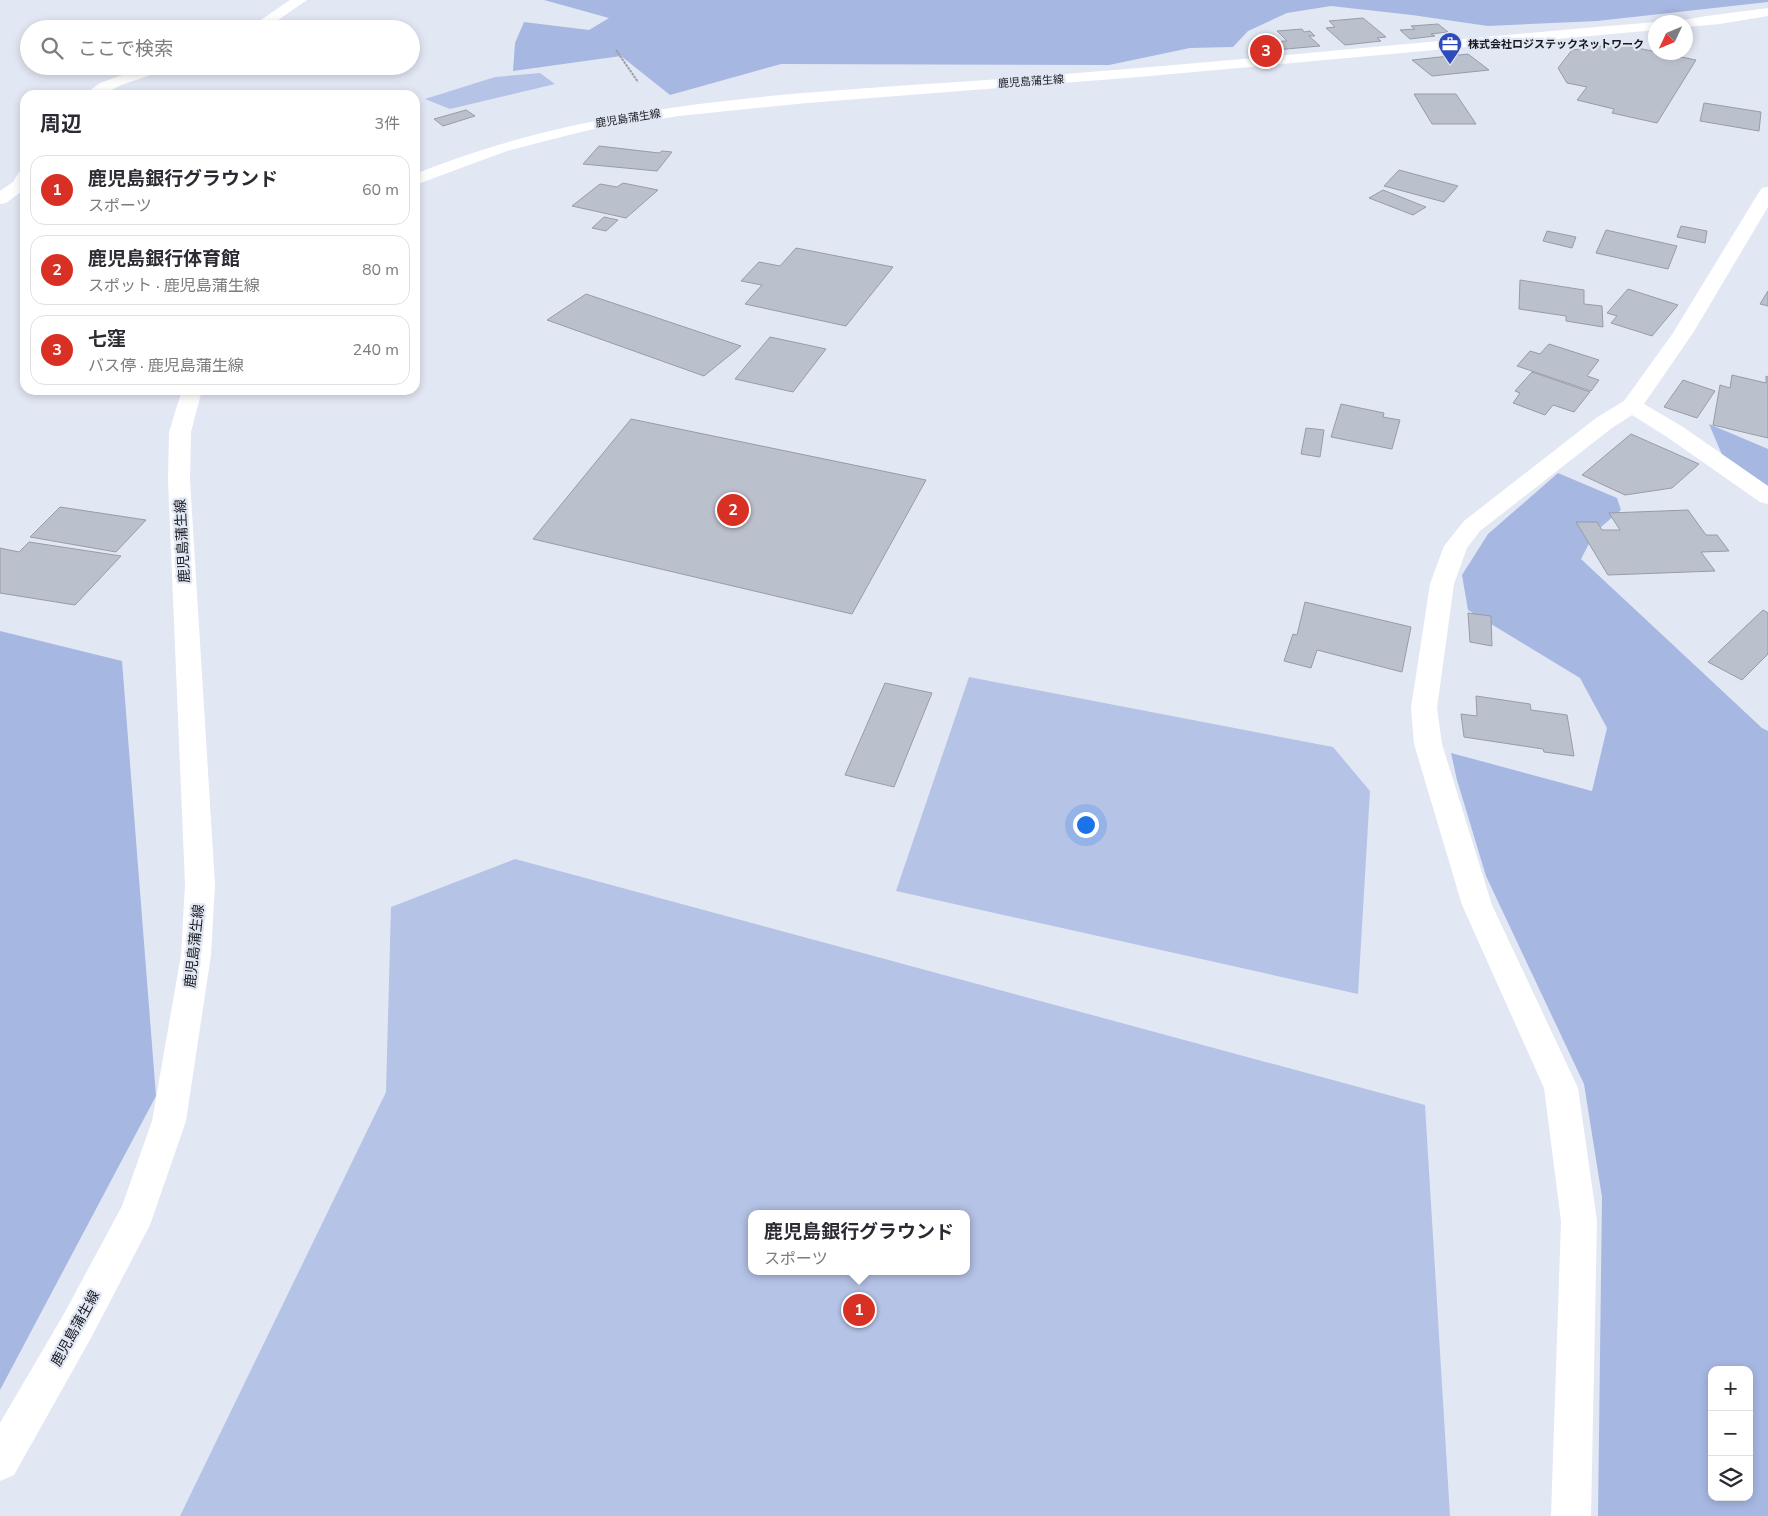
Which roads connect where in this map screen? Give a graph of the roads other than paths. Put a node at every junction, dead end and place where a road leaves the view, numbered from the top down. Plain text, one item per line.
1 (300, 0) edge
2 (1768, 12) edge
3 (269, 20) edge
4 (1693, 22) edge
5 (1648, 27) edge
6 (137, 75) edge
7 (98, 90) edge
8 (420, 178) edge
9 (20, 185) edge
10 (1768, 192) edge
11 (0, 199) edge
12 (191, 395) edge
13 (1632, 406) junction
14 (1768, 497) edge
15 (0, 1461) edge
16 (1571, 1516) edge

1 - 3 main road
2 - 4 main road
5 - 8 main road, 鹿児島蒲生線
6 - 7 main road
9 - 11 main road
10 - 13 main road
12 - 15 main road, 鹿児島蒲生線
13 - 14 main road
13 - 16 main road

